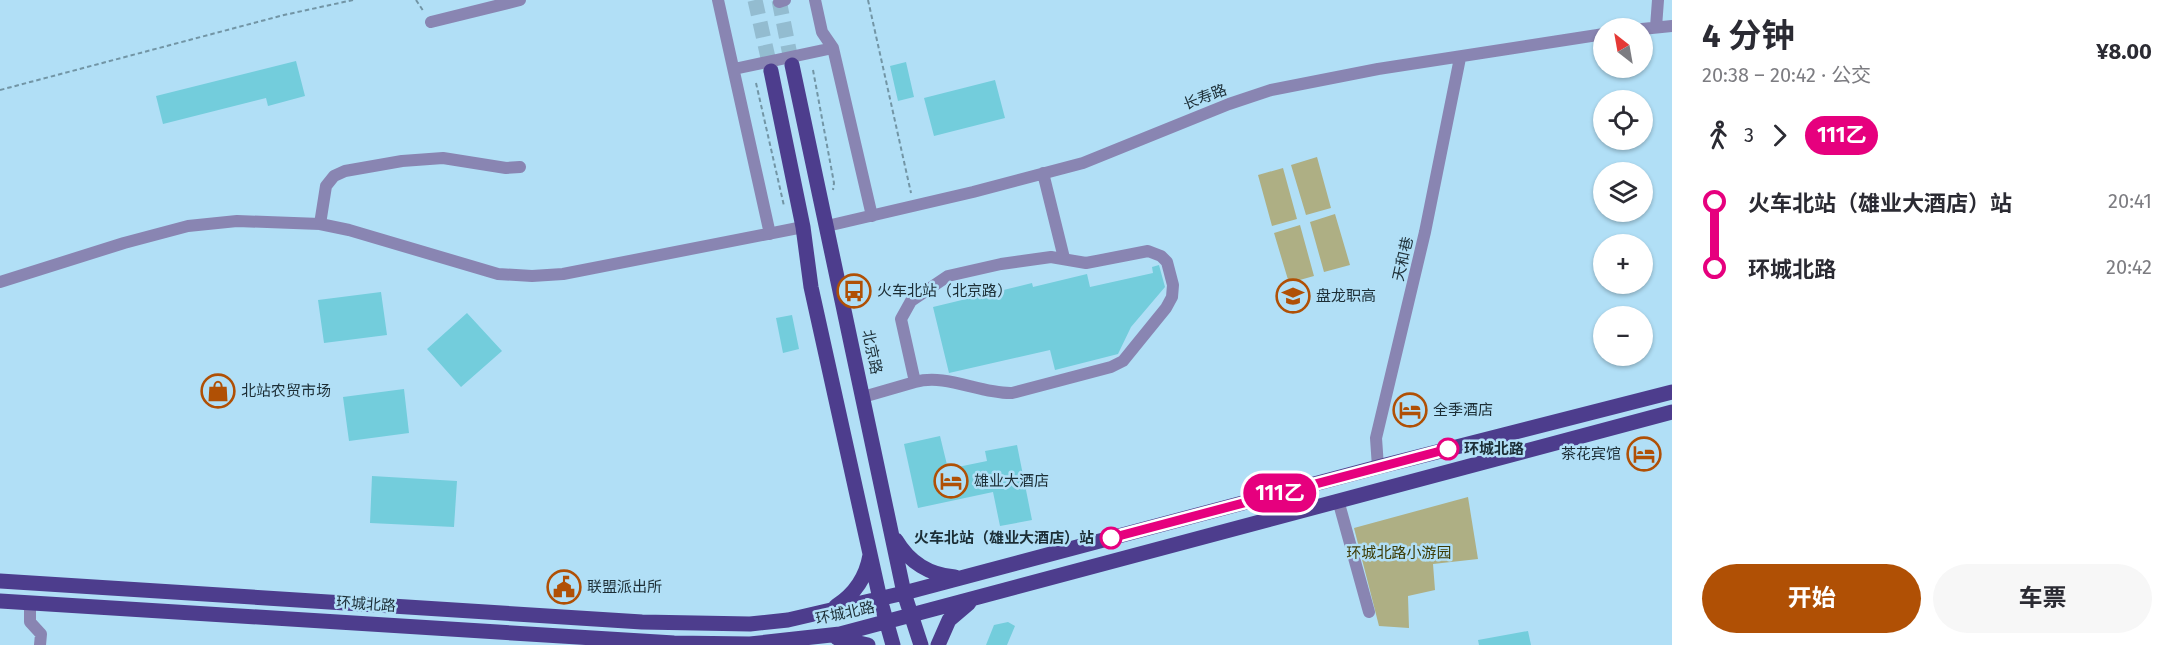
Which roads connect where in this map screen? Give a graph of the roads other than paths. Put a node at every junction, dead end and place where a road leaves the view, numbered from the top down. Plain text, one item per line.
1 (520, 0) edge
2 (718, 0) edge
3 (815, 0) edge
4 (1658, 0) edge
5 (431, 22) road end
6 (1672, 26) edge
7 (1653, 27) edge
8 (1656, 27) junction
9 (1593, 36) edge
10 (833, 48) junction
11 (1460, 58) junction
12 (792, 65) tunnel mouth
13 (734, 69) junction
14 (771, 71) tunnel mouth
15 (520, 167) dead end
16 (1044, 173) junction
17 (872, 216) junction
18 (320, 224) junction
19 (826, 226) junction
20 (802, 227) junction
21 (770, 234) junction
22 (1064, 258) junction
23 (0, 282) edge
24 (915, 382) junction
25 (1672, 392) edge
26 (863, 397) junction
27 (1672, 412) edge
28 (1378, 467) junction
29 (1338, 500) junction
30 (892, 533) junction
31 (870, 546) junction
32 (967, 576) junction
33 (0, 581) edge
34 (904, 593) junction
35 (980, 598) junction
36 (880, 599) junction
37 (0, 601) edge
38 (30, 603) junction
39 (827, 611) junction
40 (1369, 612) dead end
41 (909, 616) junction
42 (886, 622) junction
43 (816, 638) junction
44 (750, 644) edge
45 (40, 645) edge
46 (868, 645) edge
47 (893, 645) edge
48 (921, 645) edge
49 (938, 645) edge

1 - 5 street
2 - 13 street
3 - 10 street
4 - 8 street
6 - 8 street
7 - 8 street
9 - 11 street, 长寿路
10 - 13 street
10 - 17 street
11 - 16 street, 长寿路
11 - 28 street, 天和巷
12 - 19 main road, 北京路
13 - 21 street
14 - 20 main road
15 - 18 street
16 - 17 street, 长寿路
16 - 22 street
17 - 19 street, 长寿路
18 - 21 street
18 - 23 street
19 - 26 main road, 北京路
20 - 21 street
20 - 31 main road
22 - 24 street
22 - 24 street
24 - 26 street
25 - 28 main road, 环城北路
26 - 30 main road, 北京路
27 - 29 main road, 环城北路
28 - 32 main road, 环城北路
29 - 35 main road, 环城北路
29 - 40 street
30 - 32 main road
30 - 34 main road, 北京路
31 - 36 main road
31 - 39 main road
32 - 34 main road, 环城北路
33 - 39 main road, 环城北路
34 - 36 main road, 环城北路
34 - 41 main road, 北京路
35 - 41 main road, 环城北路
35 - 49 main road
36 - 39 main road, 环城北路
36 - 42 main road
37 - 38 main road, 环城北路
38 - 44 main road, 环城北路
38 - 45 street
41 - 42 main road, 环城北路
41 - 48 main road, 北京路
42 - 43 main road, 环城北路
42 - 47 main road
43 - 44 main road, 环城北路
43 - 46 main road

